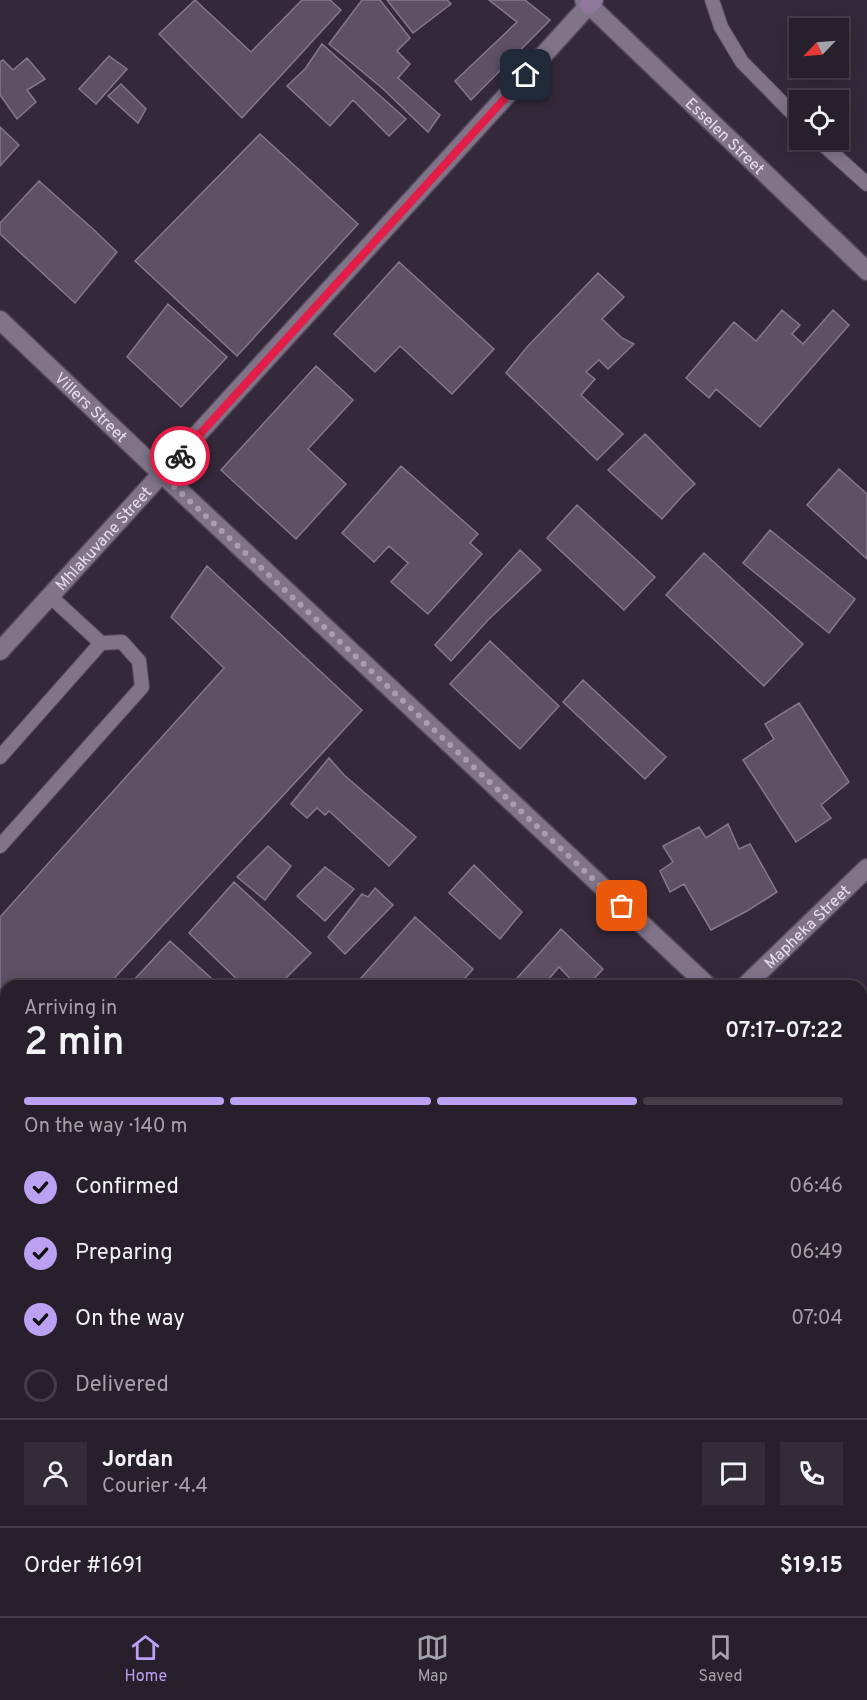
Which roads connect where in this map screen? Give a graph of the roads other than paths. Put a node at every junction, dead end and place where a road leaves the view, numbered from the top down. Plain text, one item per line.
1 (712, 0) edge
2 (589, 2) edge
3 (789, 109) edge
4 (829, 150) edge
5 (867, 184) edge
6 (867, 271) edge
7 (0, 320) edge
8 (162, 475) junction
9 (51, 597) junction
10 (101, 643) junction
11 (0, 651) edge
12 (0, 757) edge
13 (0, 846) edge
14 (867, 868) edge
15 (702, 980) edge
16 (751, 980) edge

1 - 3 lane
2 - 6 street, Esselen Street
2 - 8 street, Mhlakuvane Street
4 - 5 lane
7 - 8 street, Villers Street
8 - 9 street, Mhlakuvane Street
8 - 15 street, Villers Street
9 - 10 lane
9 - 11 street, Mhlakuvane Street
10 - 12 lane
10 - 13 lane
14 - 16 street, Mapheka Street

